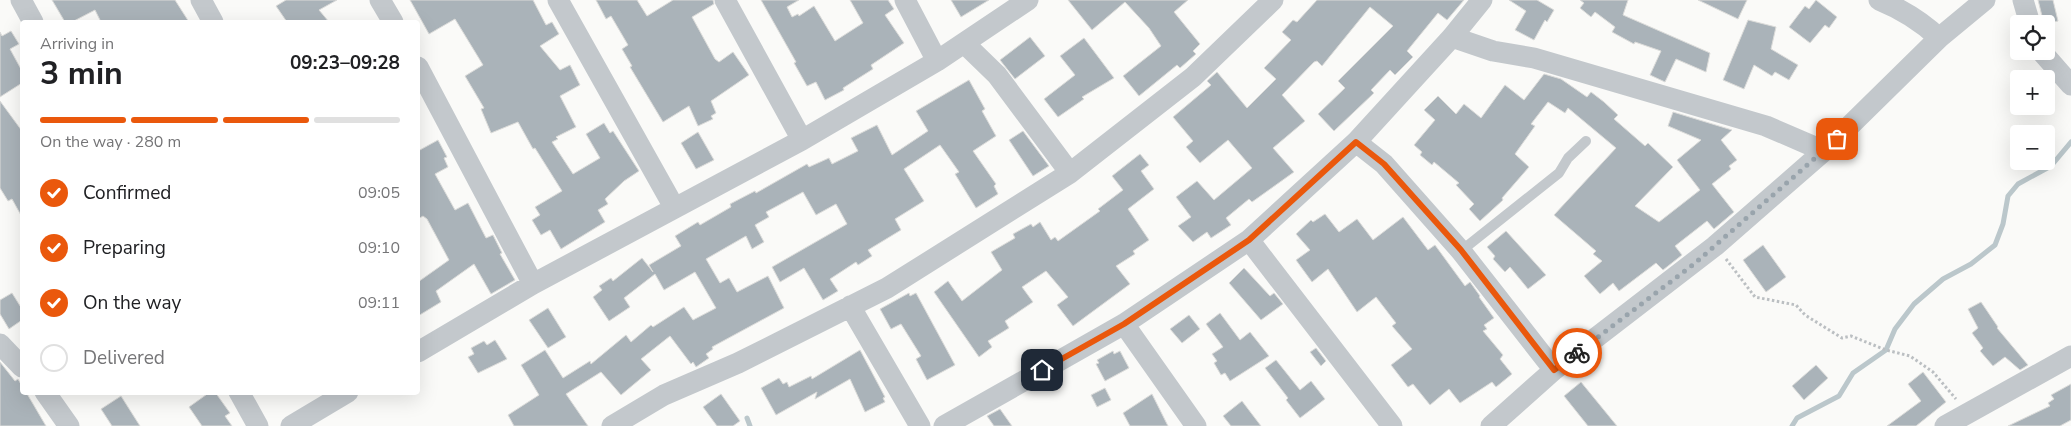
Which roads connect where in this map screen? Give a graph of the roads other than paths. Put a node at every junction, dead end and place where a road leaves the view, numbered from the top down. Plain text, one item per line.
1 (21, 0) edge
2 (201, 0) edge
3 (380, 0) edge
4 (558, 0) edge
5 (725, 0) edge
6 (905, 0) edge
7 (1028, 0) edge
8 (1273, 0) edge
9 (1482, 0) edge
10 (1878, 0) edge
11 (1985, 0) edge
12 (2023, 0) edge
13 (2027, 15) edge
14 (33, 20) edge
15 (212, 20) edge
16 (392, 20) edge
17 (1452, 37) junction
18 (1939, 38) junction
19 (964, 43) junction
20 (2049, 60) edge
21 (937, 61) junction
22 (420, 71) edge
23 (2071, 85) edge
24 (802, 140) junction
25 (1586, 141) dead end
26 (1356, 142) junction
27 (1824, 151) junction
28 (1070, 173) junction
29 (674, 207) junction
30 (1249, 240) junction
31 (1461, 250) junction
32 (533, 284) junction
33 (850, 306) junction
34 (1124, 324) junction
35 (0, 344) edge
36 (420, 351) edge
37 (2071, 356) edge
38 (20, 365) edge
39 (1554, 370) junction
40 (47, 395) edge
41 (241, 395) edge
42 (343, 395) edge
43 (69, 426) edge
44 (258, 426) edge
45 (291, 426) edge
46 (612, 426) edge
47 (920, 426) edge
48 (944, 426) edge
49 (1196, 426) edge
50 (1392, 426) edge
51 (1491, 426) edge
52 (1945, 426) edge

1 - 14 street
2 - 15 street
3 - 16 street
4 - 29 street
5 - 24 street
6 - 21 street
7 - 19 street
8 - 28 street
9 - 17 street
10 - 18 street
11 - 18 street
12 - 13 street
17 - 26 street
17 - 27 street
18 - 27 street
19 - 21 street
19 - 28 street
20 - 23 street
21 - 24 street
22 - 32 street
24 - 29 street
25 - 31 lane
26 - 30 street
26 - 31 street
27 - 39 street
28 - 33 street
29 - 32 street
30 - 34 street
30 - 50 street
31 - 39 street
32 - 36 street
33 - 46 street
33 - 47 street
34 - 48 street
34 - 49 street
35 - 38 street
37 - 52 street
39 - 51 street
40 - 43 street
41 - 44 street
42 - 45 street

